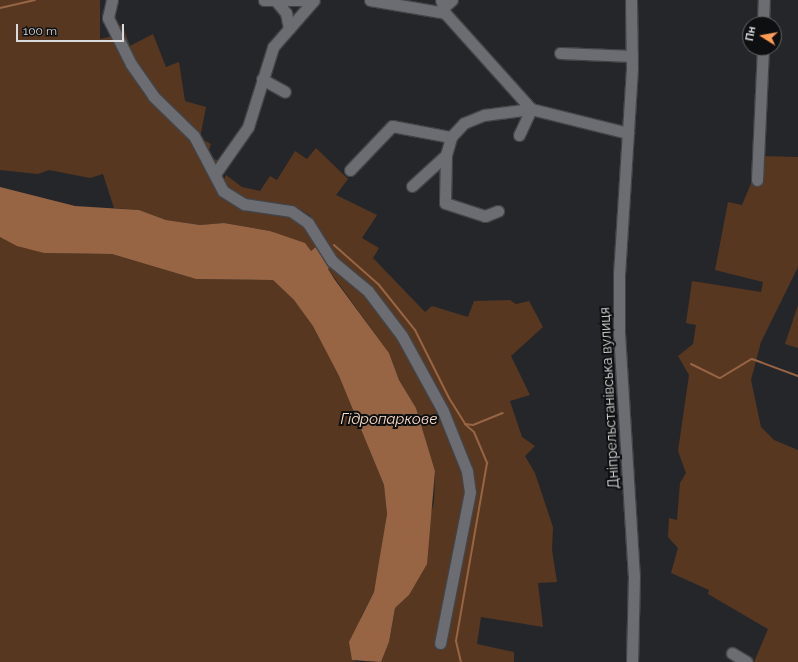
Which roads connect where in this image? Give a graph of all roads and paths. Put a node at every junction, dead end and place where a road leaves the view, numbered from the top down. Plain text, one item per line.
1 (112, 0) edge
2 (264, 0) edge
3 (314, 0) edge
4 (370, 0) edge
5 (452, 0) edge
6 (632, 0) edge
7 (764, 0) edge
8 (276, 1) junction
9 (443, 7) edge
10 (763, 16) edge
11 (289, 29) junction
12 (560, 53) dead end
13 (632, 56) junction
14 (763, 56) edge
15 (262, 79) junction
16 (285, 92) dead end
17 (531, 109) junction
18 (628, 133) junction
19 (519, 135) dead end
20 (451, 137) junction
21 (446, 155) junction
22 (350, 170) dead end
23 (215, 174) junction
24 (758, 180) dead end
25 (412, 186) dead end
26 (498, 211) dead end
27 (440, 644) dead end
28 (732, 653) dead end
29 (632, 662) edge
30 (747, 662) edge

1 - 23 street
2 - 8 street
3 - 8 street
3 - 11 street
4 - 9 street
5 - 9 street
6 - 13 street, Дніпрельстанівська вулиця
7 - 10 street
8 - 11 street
9 - 17 street
11 - 15 street
12 - 13 street
13 - 18 street, Дніпрельстанівська вулиця
14 - 24 street
15 - 16 street
15 - 23 street
17 - 18 street
17 - 19 street
17 - 20 street
18 - 29 street, Дніпрельстанівська вулиця
20 - 21 street
20 - 22 street
21 - 25 street
21 - 26 street
23 - 27 street
28 - 30 street

